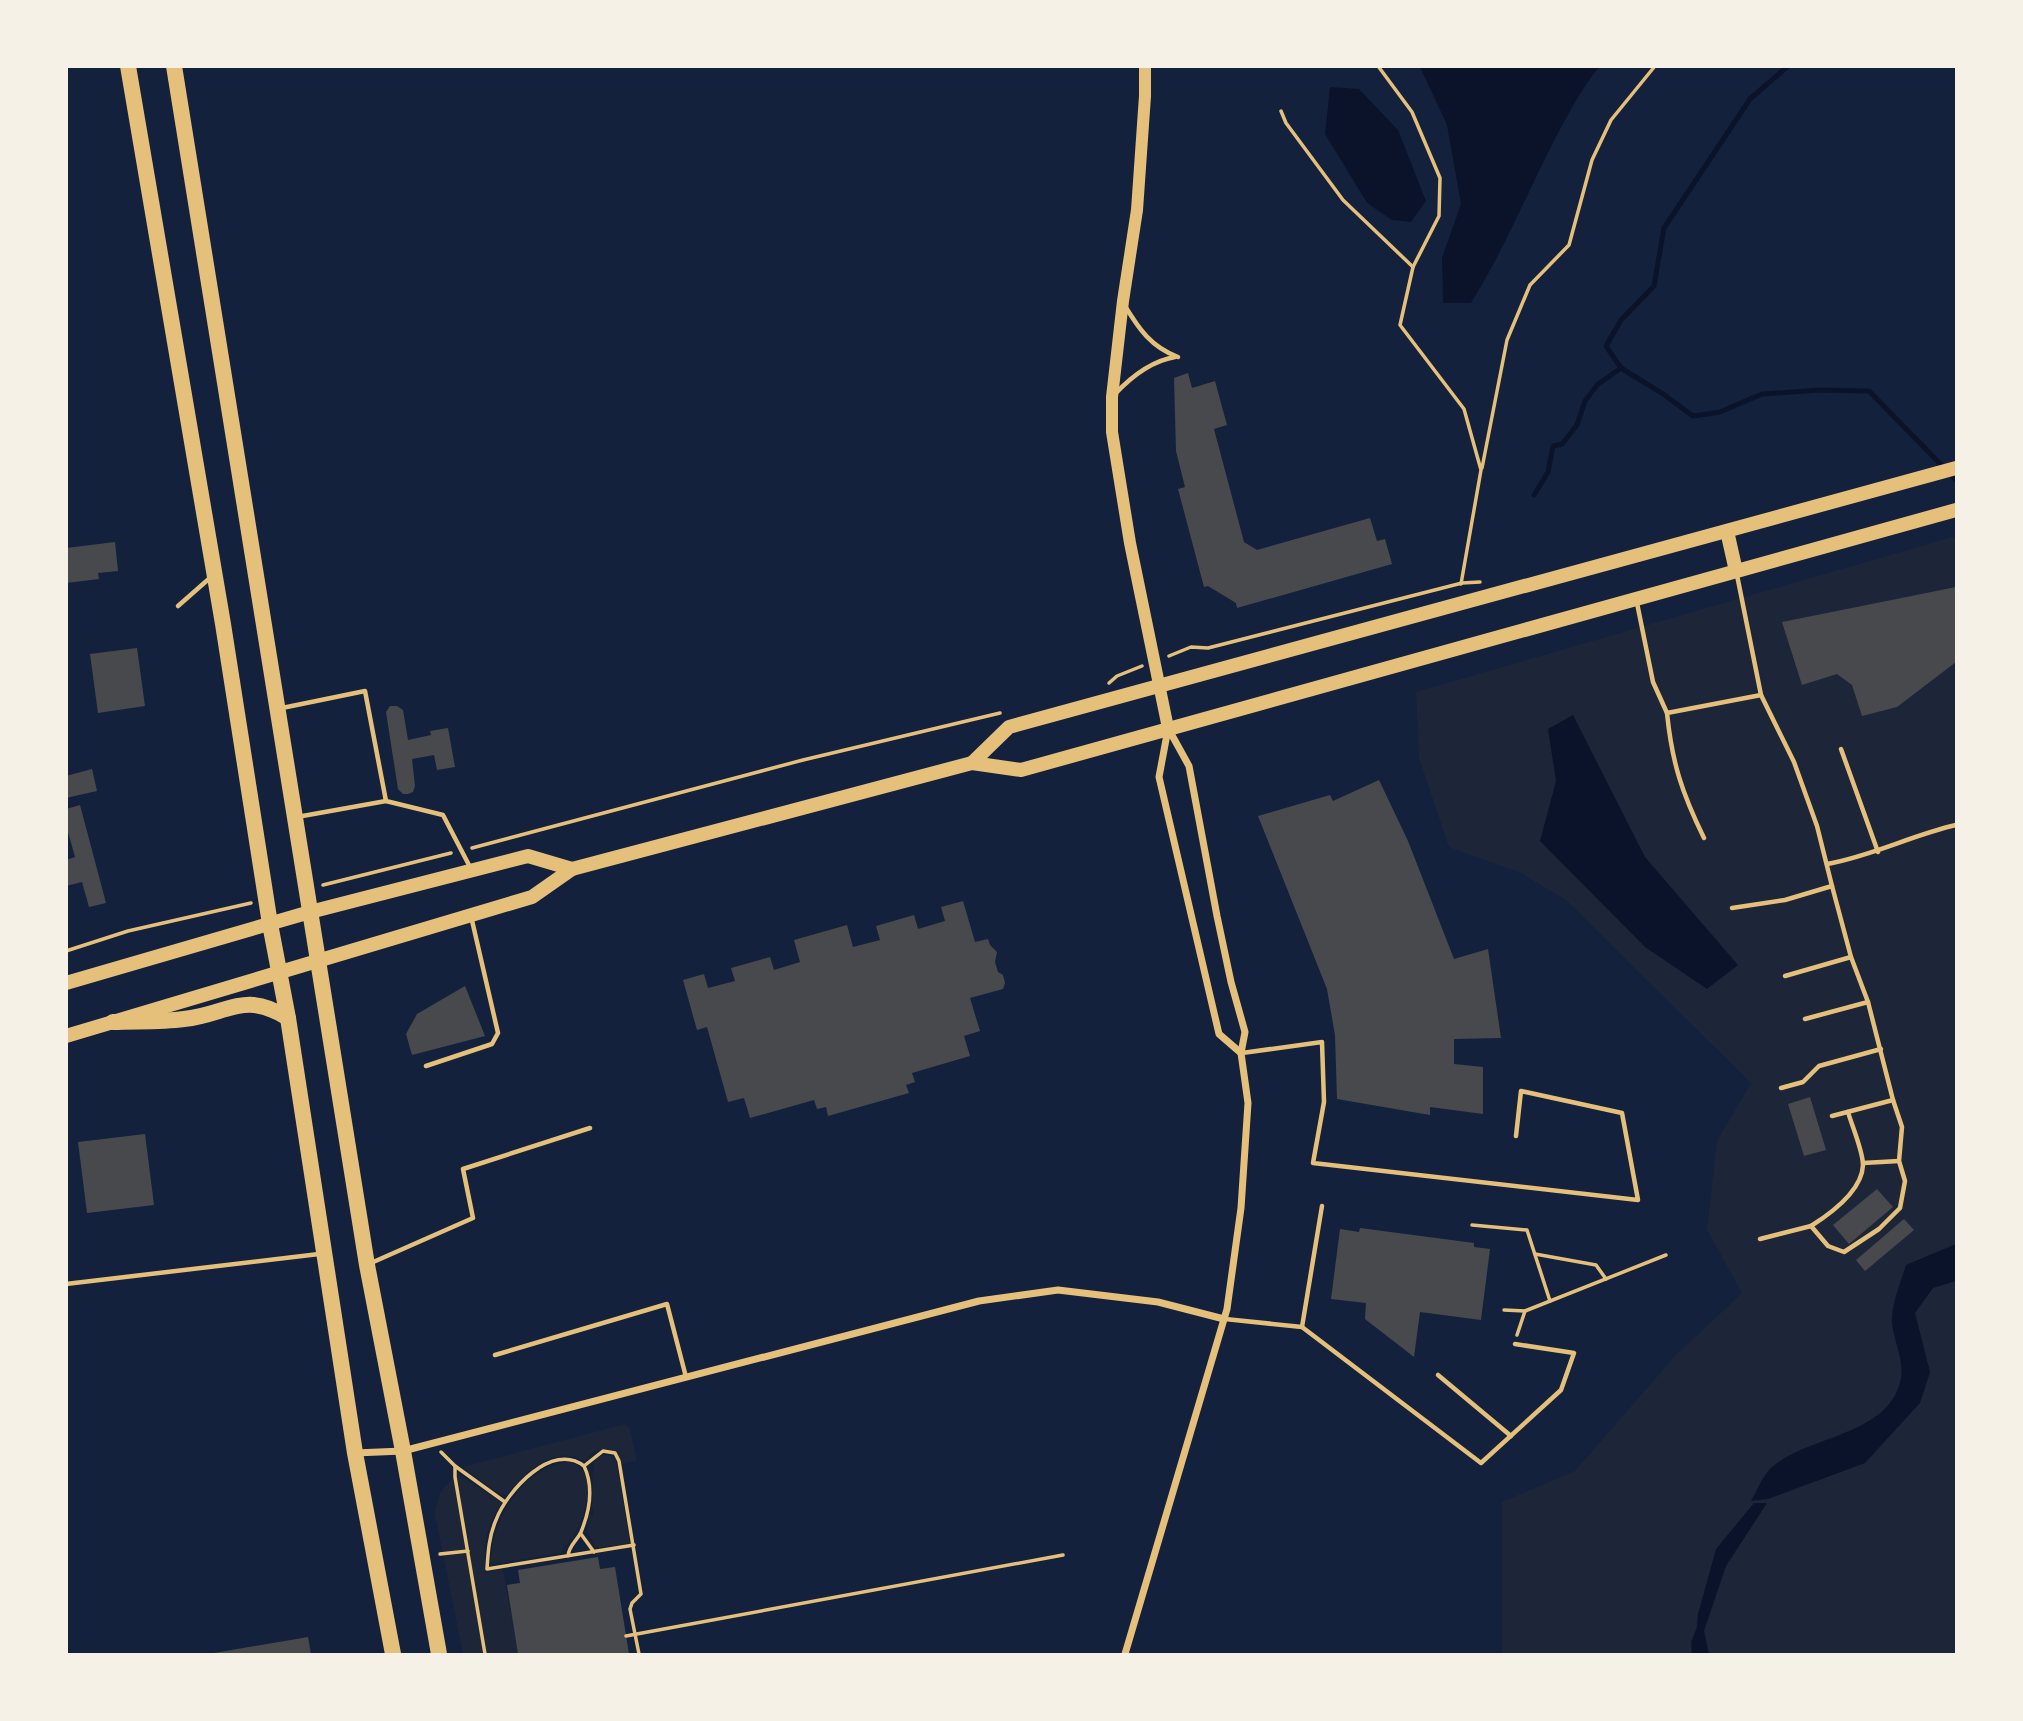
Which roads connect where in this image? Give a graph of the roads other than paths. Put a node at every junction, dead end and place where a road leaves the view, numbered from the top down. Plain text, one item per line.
1 (128, 66) edge
2 (174, 66) edge
3 (1144, 66) edge
4 (1123, 301) junction
5 (1112, 397) junction
6 (1956, 468) edge
7 (1956, 510) edge
8 (1727, 531) junction
9 (1736, 571) junction
10 (214, 575) junction
11 (1636, 598) junction
12 (178, 606) dead end
13 (1159, 685) junction
14 (1761, 695) junction
15 (278, 708) junction
16 (1667, 713) junction
17 (1168, 728) junction
18 (1841, 749) dead end
19 (972, 762) junction
20 (386, 801) junction
21 (295, 817) junction
22 (1956, 825) edge
23 (1704, 838) dead end
24 (1878, 852) junction
25 (1827, 864) junction
26 (471, 869) junction
27 (572, 869) junction
28 (1832, 886) junction
29 (1732, 908) dead end
30 (310, 912) junction
31 (471, 916) junction
32 (270, 924) junction
33 (1851, 957) junction
34 (318, 960) junction
35 (280, 972) junction
36 (1785, 976) dead end
37 (66, 983) edge
38 (1868, 1002) junction
39 (288, 1018) junction
40 (1805, 1019) dead end
41 (113, 1022) junction
42 (66, 1036) edge
43 (1881, 1049) junction
44 (1241, 1054) junction
45 (426, 1066) dead end
46 (1780, 1088) dead end
47 (1893, 1100) junction
48 (1848, 1112) junction
49 (1832, 1116) dead end
50 (590, 1128) dead end
51 (1516, 1136) dead end
52 (1899, 1161) junction
53 (1863, 1163) junction
54 (1322, 1206) dead end
55 (1811, 1226) junction
56 (1760, 1239) dead end
57 (325, 1253) junction
58 (367, 1265) junction
59 (66, 1284) edge
60 (1224, 1319) junction
61 (1302, 1327) junction
62 (1515, 1344) road end
63 (495, 1355) dead end
64 (1438, 1376) dead end
65 (686, 1377) junction
66 (1511, 1436) junction
67 (403, 1451) junction
68 (355, 1453) junction
69 (393, 1654) edge
70 (439, 1654) edge
71 (1125, 1654) edge

1 - 10 main road
2 - 15 main road
3 - 4 street
4 - 5 street
4 - 5 lane
5 - 13 street
6 - 8 main road
7 - 9 main road
8 - 9 main road
8 - 13 main road
9 - 11 main road
9 - 14 lane
10 - 12 lane
10 - 32 main road
11 - 16 lane
11 - 17 main road
13 - 17 street
13 - 19 main road
14 - 16 lane
14 - 25 lane
15 - 20 lane
15 - 21 main road
16 - 23 lane
17 - 19 main road
17 - 44 street
17 - 44 street
18 - 24 lane
19 - 27 main road
20 - 21 lane
20 - 26 lane
21 - 30 main road
22 - 24 lane
24 - 25 lane
25 - 28 lane
26 - 27 main road
26 - 30 main road
27 - 31 main road
28 - 29 lane
28 - 33 lane
30 - 32 main road
30 - 34 main road
31 - 34 main road
31 - 45 lane
32 - 35 main road
32 - 37 main road
33 - 36 lane
33 - 38 lane
34 - 35 main road
34 - 58 main road
35 - 39 main road
35 - 41 main road
38 - 40 lane
38 - 43 lane
39 - 41 main road
39 - 57 main road
41 - 42 main road
43 - 46 lane
43 - 47 lane
44 - 51 lane
44 - 60 street
47 - 48 lane
47 - 52 lane
48 - 49 lane
48 - 53 lane
50 - 58 lane
52 - 53 lane
52 - 55 lane
53 - 55 lane
54 - 61 lane
55 - 56 lane
57 - 59 lane
57 - 68 main road
58 - 67 main road
60 - 61 lane
60 - 65 street
60 - 71 street
61 - 66 lane
62 - 66 lane
63 - 65 lane
64 - 66 lane
65 - 67 street
67 - 68 street
67 - 70 main road
68 - 69 main road

